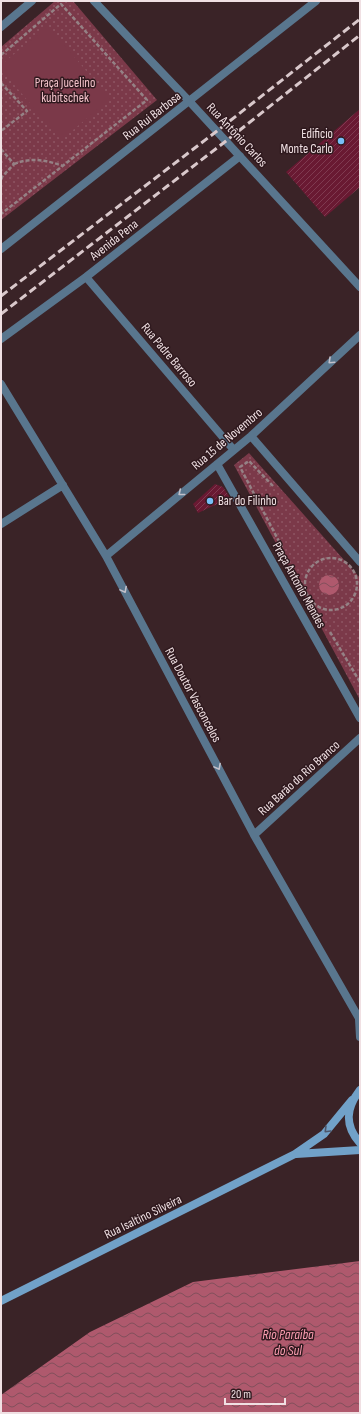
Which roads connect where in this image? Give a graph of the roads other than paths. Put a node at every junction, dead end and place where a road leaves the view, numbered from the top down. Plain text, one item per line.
1 (32, 1) edge
2 (94, 1) edge
3 (316, 1) edge
4 (1, 27) edge
5 (189, 101) junction
6 (240, 156) junction
7 (1, 249) edge
8 (86, 277) junction
9 (360, 287) edge
10 (360, 335) edge
11 (1, 339) edge
12 (1, 384) edge
13 (251, 436) junction
14 (233, 450) junction
15 (217, 464) junction
16 (63, 485) junction
17 (1, 524) edge
18 (106, 556) junction
19 (360, 562) edge
20 (360, 718) edge
21 (360, 738) edge
22 (254, 835) junction
23 (360, 1019) edge
24 (360, 1038) edge
25 (360, 1090) edge
26 (352, 1100) junction
27 (360, 1144) edge
28 (360, 1150) edge
29 (295, 1154) junction
30 (1, 1301) edge

1 - 4 street
2 - 5 street, Rua Antônio Carlos
3 - 5 street, Rua Rui Barbosa
5 - 6 street, Rua Antônio Carlos
5 - 7 street, Rua Rui Barbosa
6 - 8 street, Avenida Pena
6 - 9 street, Rua Antônio Carlos
8 - 11 street, Avenida Pena
8 - 14 street, Rua Padre Barroso
10 -> 13 street, Rua 15 de Novembro
12 - 16 street, Rua Doutor Vasconcelos
13 - 14 street, Rua 15 de Novembro
13 - 19 street
14 - 15 street, Rua 15 de Novembro
15 -> 18 street, Rua 15 de Novembro
15 - 20 street, Praça Antonio Mendes
16 - 17 street
16 - 18 street, Rua Doutor Vasconcelos
18 -> 22 street, Rua Doutor Vasconcelos
21 - 22 street, Rua Barão do Rio Branco
22 - 23 street, Rua Doutor Vasconcelos
23 - 24 street, Rua Doutor Vasconcelos
25 - 26 main road, Rua Isaltino Silveira
26 - 27 main road
26 -> 29 main road, Rua Isaltino Silveira
28 - 29 main road
29 - 30 main road, Rua Isaltino Silveira

